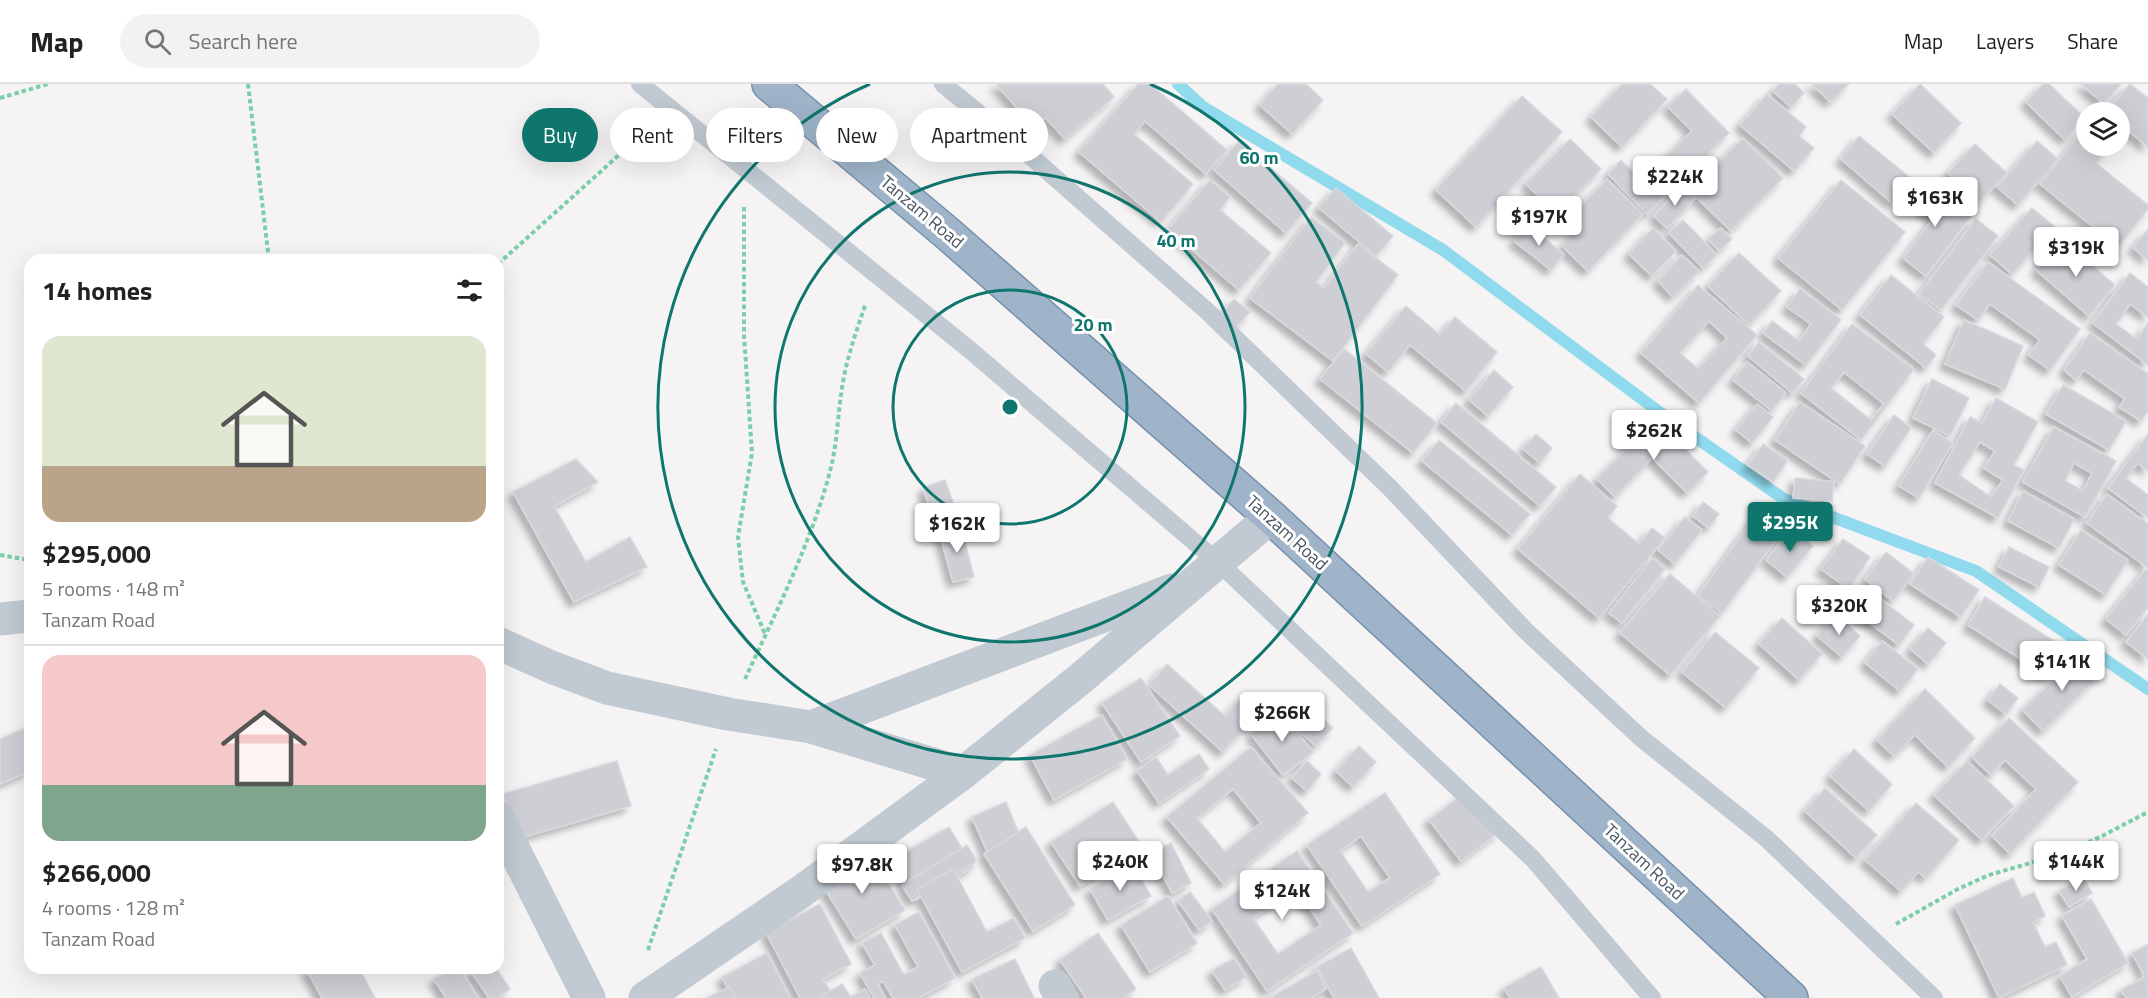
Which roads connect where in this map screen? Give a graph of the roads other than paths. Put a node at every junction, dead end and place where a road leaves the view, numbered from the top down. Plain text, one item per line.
1 (640, 84) edge
2 (768, 84) edge
3 (943, 84) edge
4 (1271, 517) junction
5 (1219, 563) junction
6 (1192, 583) junction
7 (24, 617) edge
8 (0, 619) edge
9 (504, 646) edge
10 (812, 727) junction
11 (963, 773) junction
12 (504, 830) edge
13 (589, 998) edge
14 (645, 998) edge
15 (1652, 998) edge
16 (1791, 998) edge
17 (1934, 998) edge

1 - 5 lane
2 - 4 highway, Tanzam Road
3 - 17 lane
4 - 5 street
4 - 16 highway, Tanzam Road
5 - 6 street
5 - 15 lane
6 - 10 street
6 - 11 street
7 - 8 street
9 - 10 street
10 - 11 street
11 - 14 street
12 - 13 street

